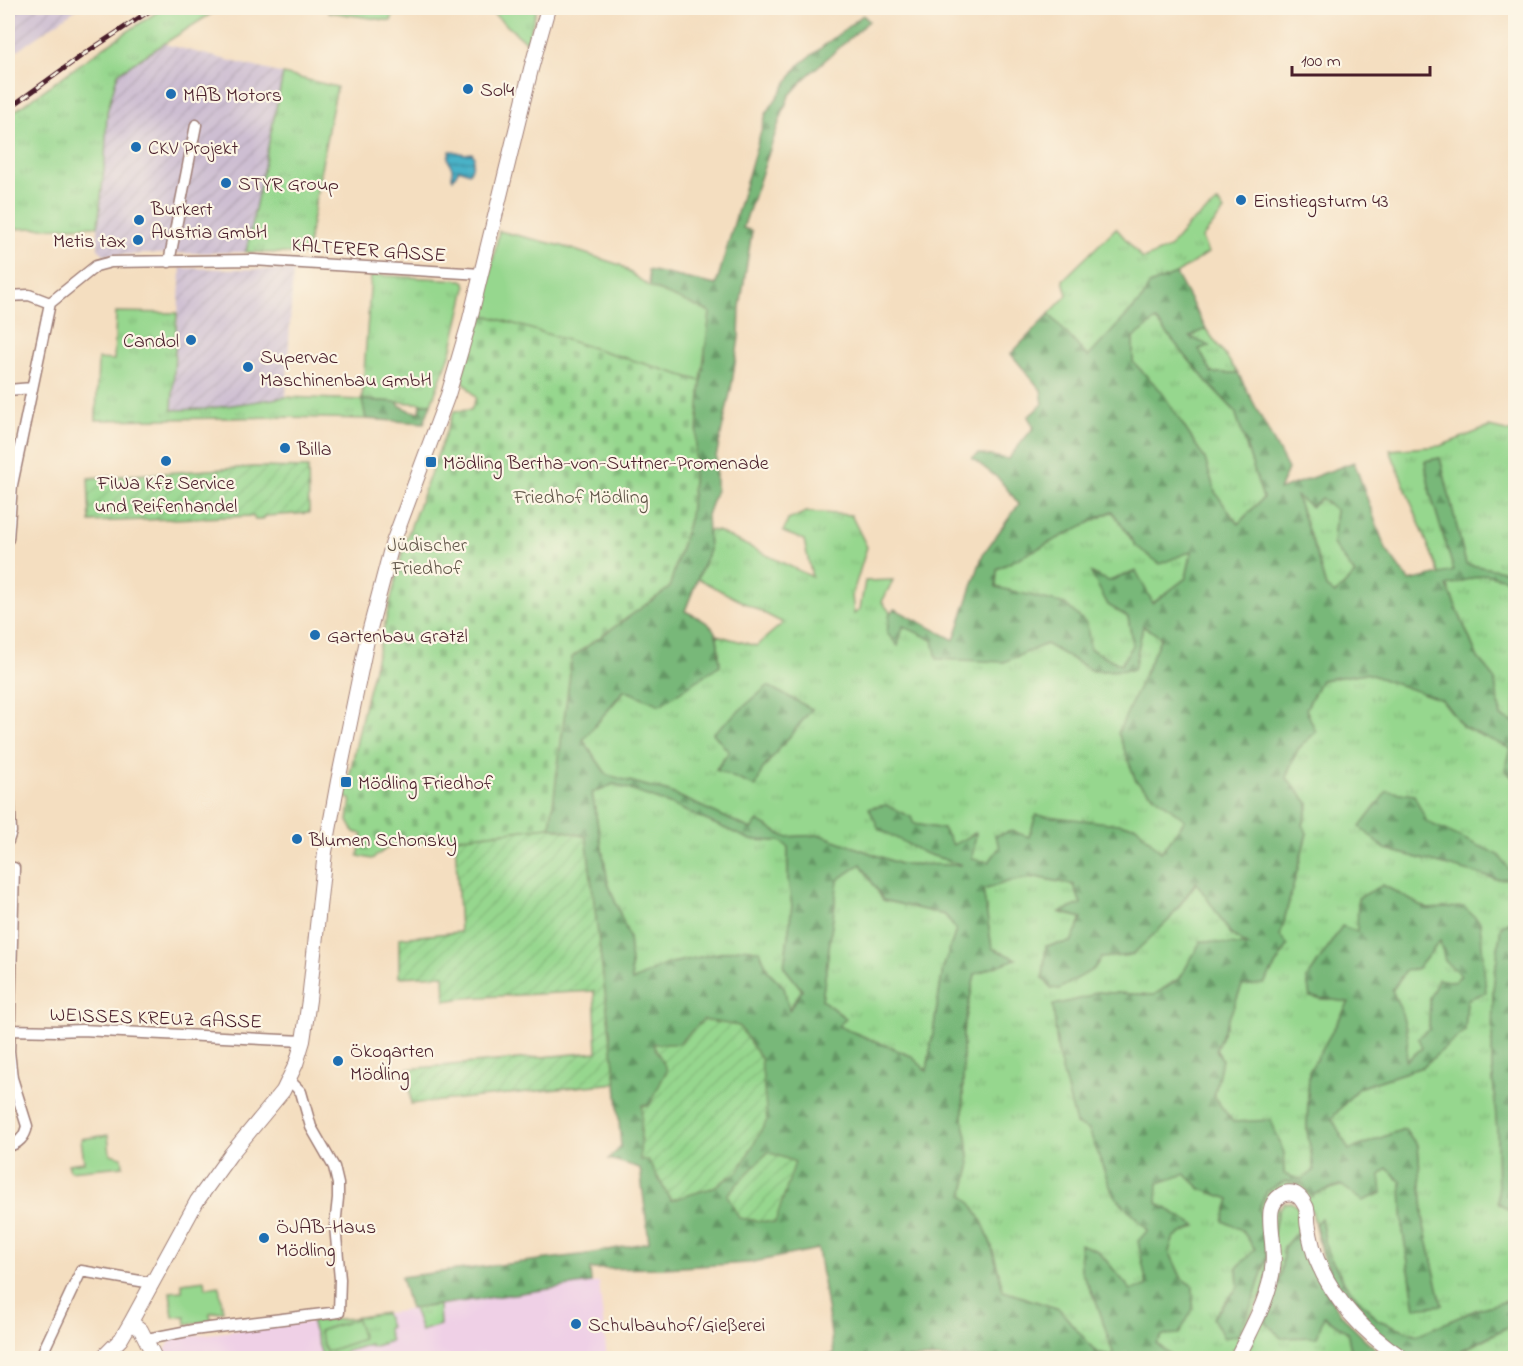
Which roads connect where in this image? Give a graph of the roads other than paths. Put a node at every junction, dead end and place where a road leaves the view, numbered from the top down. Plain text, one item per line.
1 (548, 8) edge
2 (196, 125) dead end
3 (170, 262) junction
4 (481, 274) junction
5 (8, 296) edge
6 (50, 303) junction
7 (32, 388) junction
8 (8, 390) edge
9 (10, 485) edge
10 (8, 539) edge
11 (8, 768) edge
12 (8, 841) edge
13 (14, 868) dead end
14 (8, 1030) edge
15 (303, 1041) junction
16 (289, 1080) junction
17 (8, 1146) edge
18 (152, 1282) junction
19 (131, 1322) junction
20 (147, 1339) junction
21 (40, 1359) edge
22 (102, 1359) edge
23 (155, 1359) edge
24 (1237, 1359) edge
25 (1402, 1359) edge

1 - 4 street
2 - 3 street
3 - 4 street, KALTERER GASSE
3 - 6 street, KALTERER GASSE
4 - 15 street
5 - 6 street
6 - 7 street
7 - 8 street
7 - 9 street
9 - 10 street
11 - 12 street
13 - 14 street
14 - 15 street, WEISSES KREUZ GASSE
14 - 17 street
15 - 16 street
16 - 18 street
16 - 20 street
18 - 19 street
18 - 21 street
19 - 20 street
19 - 22 street
20 - 23 street
24 - 25 main road

